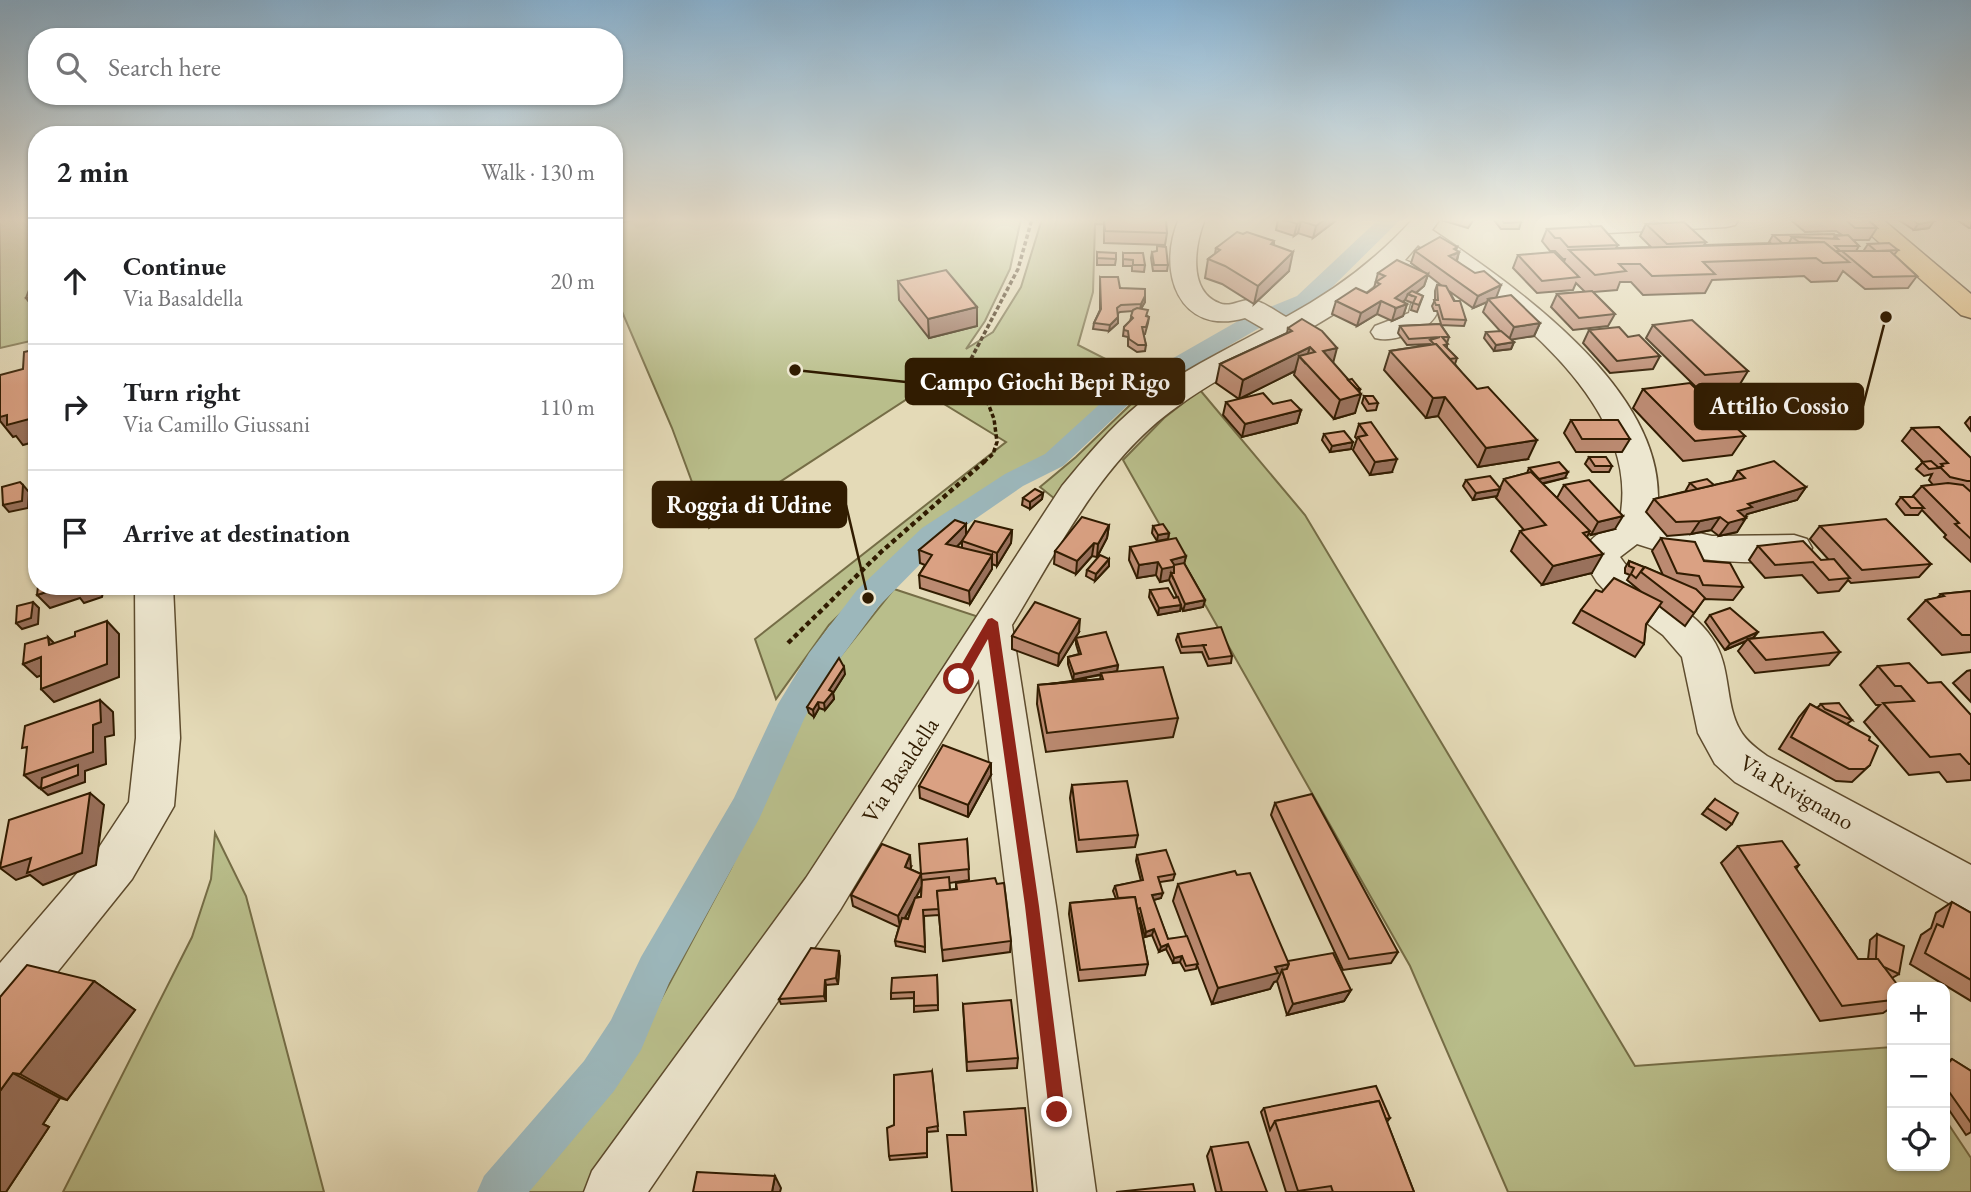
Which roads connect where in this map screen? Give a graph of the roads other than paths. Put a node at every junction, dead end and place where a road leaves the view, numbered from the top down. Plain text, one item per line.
1 (1184, 275) edge
2 (1371, 275) edge
3 (1414, 275) edge
4 (1479, 275) edge
5 (1931, 275) edge
6 (1971, 309) edge
7 (1271, 321) junction
8 (1386, 332) dead end
9 (1632, 529) junction
10 (1794, 548) edge
11 (154, 595) edge
12 (992, 622) junction
13 (1971, 890) edge
14 (0, 1003) edge
15 (613, 1192) edge
16 (1067, 1192) edge

1 - 7 street
2 - 7 street, Via Basaldella
3 - 8 street
4 - 9 street
5 - 6 main road
7 - 12 street, Via Basaldella
9 - 10 street
9 - 13 street, Via Rivignano
11 - 14 street
12 - 15 street, Via Basaldella
12 - 16 street

